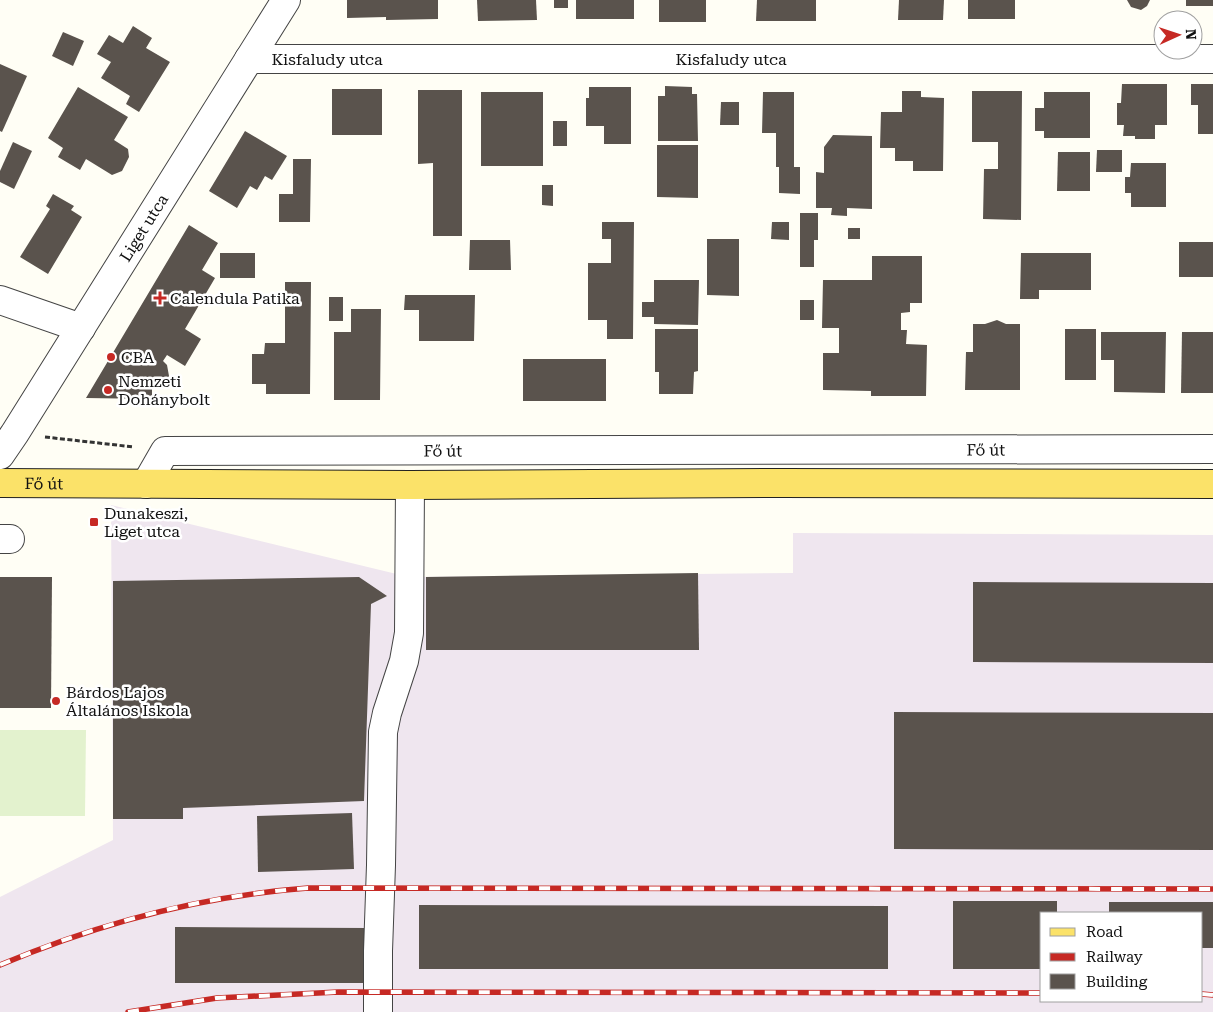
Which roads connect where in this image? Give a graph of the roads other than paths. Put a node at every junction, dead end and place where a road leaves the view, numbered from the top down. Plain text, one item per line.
1 (286, 0) edge
2 (249, 59) junction
3 (1213, 59) edge
4 (0, 300) edge
5 (81, 328) junction
6 (8, 444) edge
7 (759, 449) junction
8 (1213, 449) edge
9 (0, 483) edge
10 (759, 483) junction
11 (146, 484) junction
12 (1213, 484) edge
13 (410, 485) junction
14 (378, 1012) edge

1 - 2 street, Liget utca
2 - 3 street, Kisfaludy utca
2 - 5 street, Liget utca
4 - 5 street
5 - 6 street, Liget utca
7 - 8 street, Fő út
7 - 10 street
7 - 11 street, Fő út
9 - 11 main road, Fő út
10 - 12 main road, Fő út
10 - 13 main road, Fő út
11 - 13 main road, Fő út
13 - 14 street

